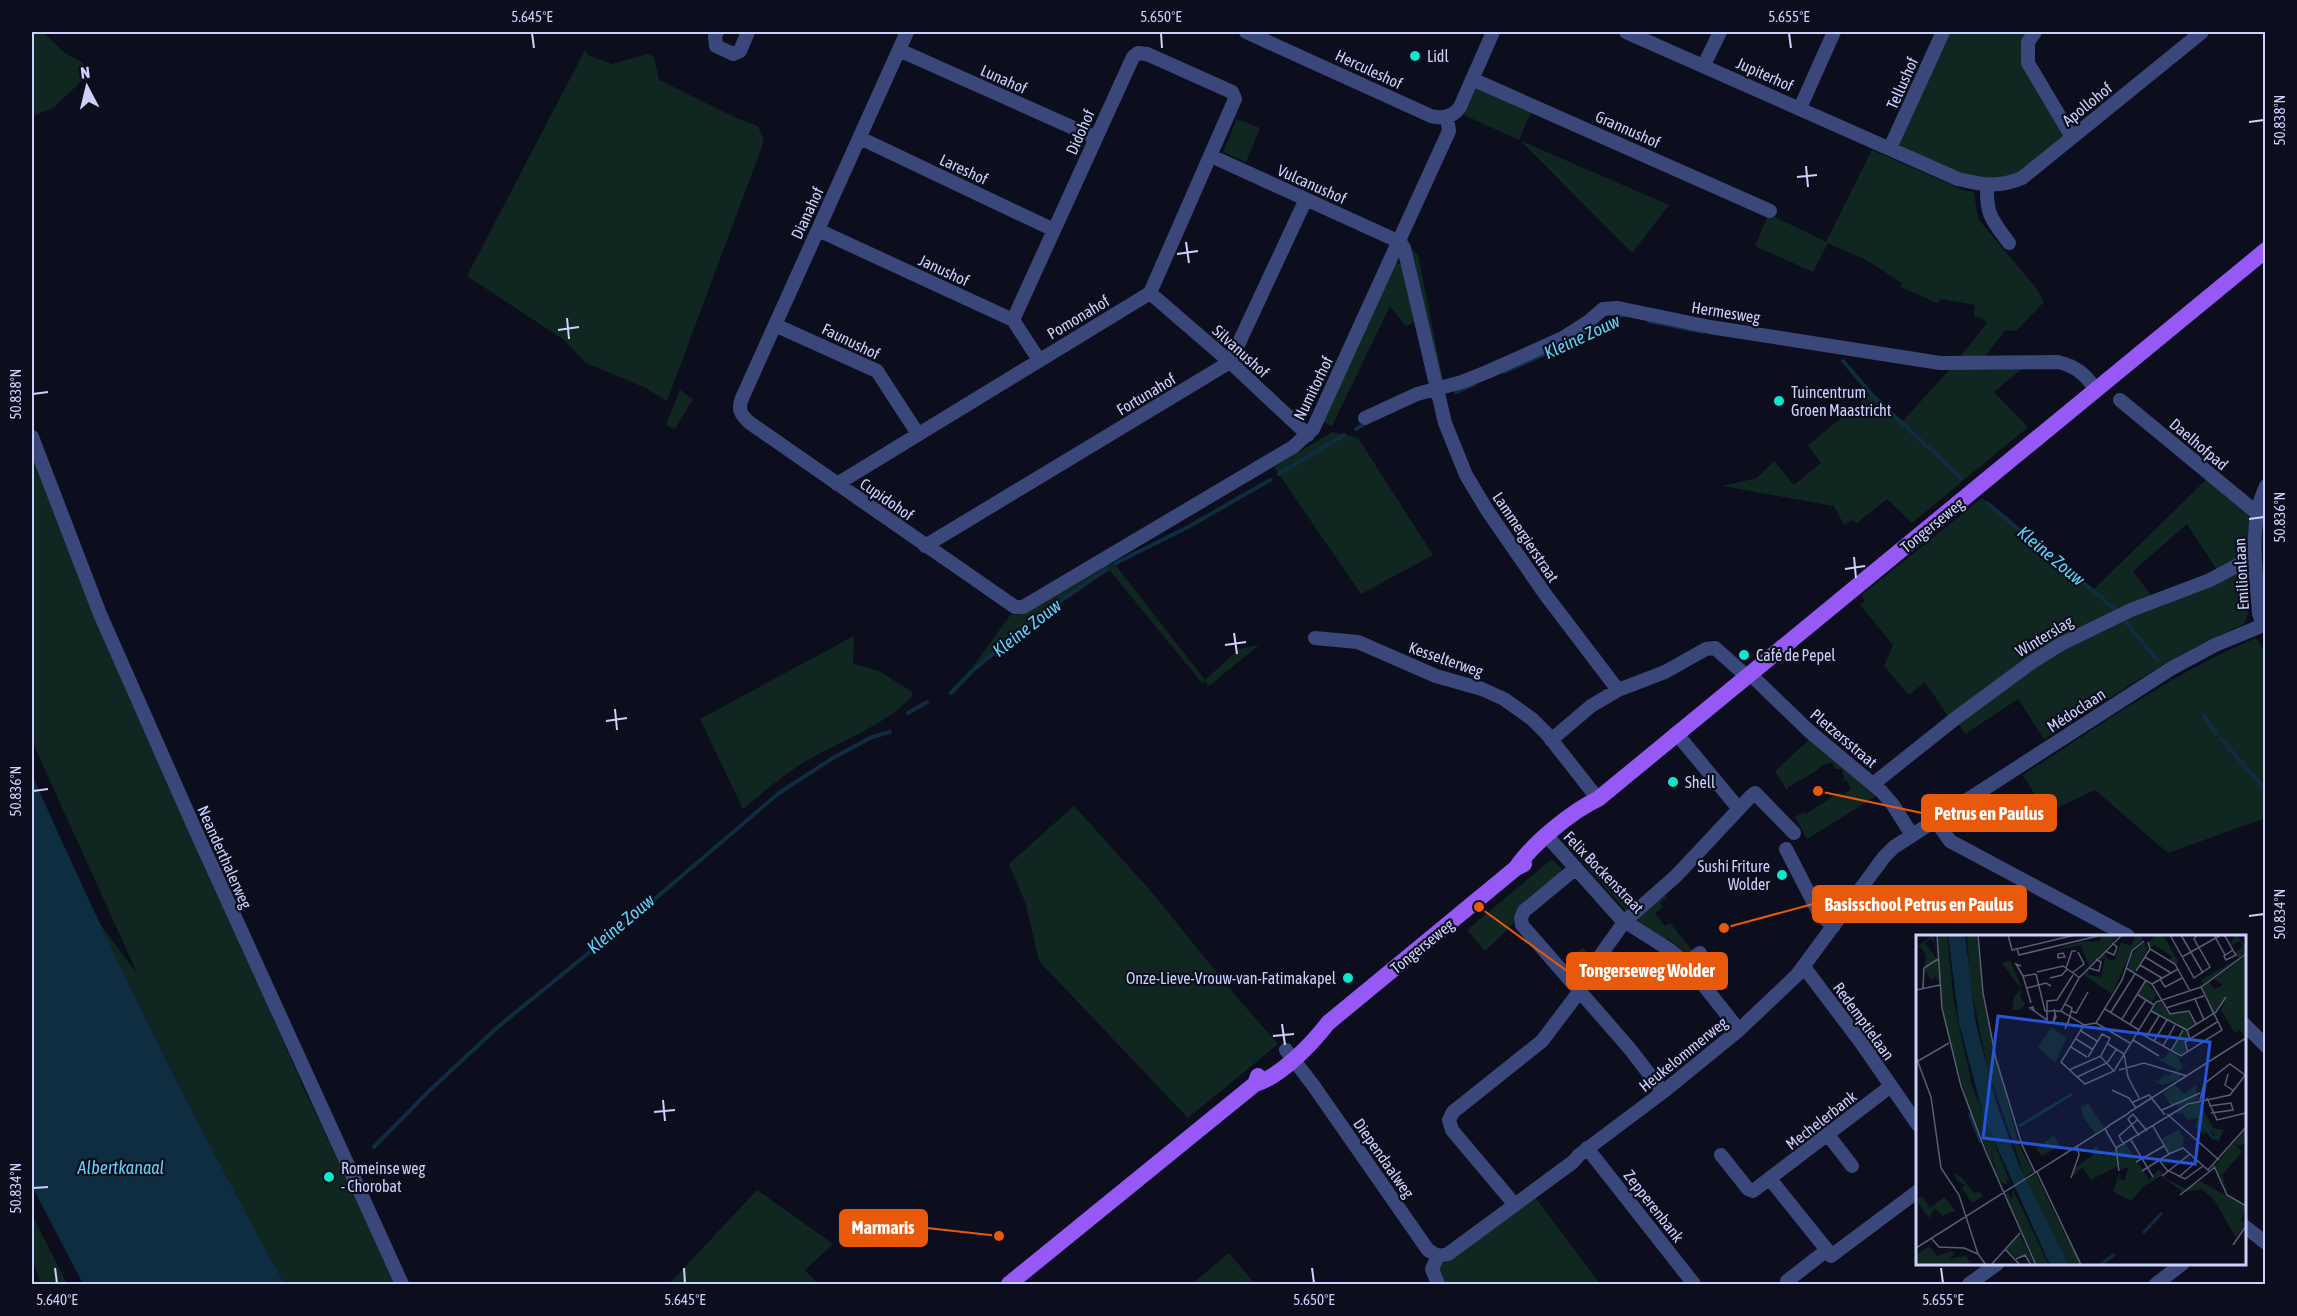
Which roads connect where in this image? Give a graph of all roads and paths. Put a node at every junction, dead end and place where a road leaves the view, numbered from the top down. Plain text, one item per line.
1 (717, 32) edge
2 (748, 32) edge
3 (907, 32) edge
4 (1246, 32) edge
5 (1493, 32) edge
6 (1626, 32) edge
7 (1720, 32) edge
8 (1834, 32) edge
9 (1943, 32) edge
10 (2035, 32) edge
11 (2202, 32) edge
12 (899, 50) junction
13 (1704, 65) junction
14 (1472, 80) junction
15 (1800, 108) junction
16 (1447, 117) junction
17 (2072, 137) junction
18 (860, 138) junction
19 (1096, 138) junction
20 (1890, 148) junction
21 (1211, 156) junction
22 (1987, 186) junction
23 (1306, 199) junction
24 (1770, 211) dead end
25 (818, 230) junction
26 (1054, 230) junction
27 (1400, 242) junction
28 (2009, 243) dead end
29 (2265, 250) edge
30 (1150, 293) junction
31 (1013, 320) junction
32 (775, 325) junction
33 (1039, 360) junction
34 (1230, 362) junction
35 (1437, 389) junction
36 (2096, 390) junction
37 (2120, 400) dead end
38 (739, 409) joint
39 (1365, 417) dead end
40 (918, 434) junction
41 (1308, 435) junction
42 (32, 437) edge
43 (837, 484) junction
44 (2265, 486) edge
45 (2257, 513) junction
46 (926, 546) junction
47 (2255, 556) junction
48 (1023, 607) joint
49 (2264, 625) edge
50 (1316, 638) dead end
51 (1747, 675) junction
52 (1618, 690) junction
53 (1676, 733) junction
54 (1551, 740) junction
55 (1873, 784) junction
56 (1598, 799) junction
57 (1743, 804) junction
58 (1936, 820) junction
59 (1794, 833) dead end
60 (1912, 835) junction
61 (1550, 839) junction
62 (1786, 849) dead end
63 (1576, 868) junction
64 (1624, 921) junction
65 (1834, 926) junction
66 (2126, 935) edge
67 (1700, 953) dead end
68 (1686, 963) junction
69 (1804, 967) junction
70 (1579, 992) junction
71 (2246, 1026) edge
72 (1739, 1030) junction
73 (2265, 1046) edge
74 (1289, 1055) junction
75 (1891, 1086) junction
76 (1663, 1092) junction
77 (1916, 1124) edge
78 (1828, 1135) junction
79 (1587, 1148) junction
80 (1721, 1155) dead end
81 (1852, 1166) dead end
82 (1770, 1179) junction
83 (1916, 1192) edge
84 (1515, 1205) junction
85 (2246, 1228) edge
86 (2265, 1243) edge
87 (1827, 1250) junction
88 (1438, 1256) junction
89 (1993, 1265) edge
90 (2180, 1265) edge
91 (1017, 1282) edge
92 (402, 1284) edge
93 (1438, 1284) edge
94 (1694, 1284) edge
95 (1787, 1284) edge
96 (1969, 1284) edge
97 (2157, 1284) edge

1 - 2 street
3 - 12 street, Dianahof
4 - 16 street, Herculeshof
5 - 14 street
6 - 13 street, Jupiterhof
7 - 13 street
8 - 15 street
9 - 20 street, Tellushof
10 - 17 street
11 - 17 street, Apollohof
12 - 18 street, Dianahof
12 - 19 street, Lunahof
13 - 15 street, Jupiterhof
14 - 16 street
14 - 24 street, Grannushof
15 - 20 street, Jupiterhof
16 - 27 street, Numitorhof
17 - 22 street, Apollohof
18 - 25 street, Dianahof
18 - 26 street, Lareshof
19 - 21 street, Didohof
19 - 26 street, Didohof
20 - 22 street, Apollohof
21 - 23 street, Vulcanushof
21 - 30 street
22 - 28 street
23 - 27 street, Vulcanushof
23 - 34 street
25 - 31 street, Janushof
25 - 32 street, Dianahof
26 - 31 street, Didohof
27 - 35 street, Lammergierstraat
27 - 41 street, Numitorhof
29 - 36 main road, Tongerseweg
30 - 33 street, Pomonahof
30 - 34 street, Silvanushof
31 - 33 street
32 - 38 street, Dianahof
32 - 40 street, Faunushof
33 - 40 street, Pomonahof
34 - 41 street, Silvanushof
34 - 46 street, Fortunahof
35 - 36 street, Hermesweg
35 - 39 street, Hermesweg
35 - 52 street, Lammergierstraat
36 - 51 main road, Tongerseweg
37 - 45 street, Daelhofpad
38 - 43 street, Cupidohof
40 - 43 street, Pomonahof
41 - 48 street, Numitorhof
42 - 92 street, Neanderthalerweg
43 - 46 street, Cupidohof
44 - 45 street, Emilionlaan
45 - 47 street, Emilionlaan
46 - 48 street, Cupidohof
47 - 49 street, Emilionlaan
47 - 55 street, Winterslag
49 - 58 street, Médoclaan
50 - 54 street, Kesselterweg
51 - 52 street
51 - 53 main road, Tongerseweg
51 - 55 street, Pletzersstraat
52 - 54 street
53 - 56 main road, Tongerseweg
53 - 57 street
54 - 56 street, Kesselterweg
55 - 60 street, Pletzersstraat
56 - 61 main road, Tongerseweg
57 - 59 street
57 - 64 street
58 - 60 street, Médoclaan
58 - 66 street
60 - 65 street, Heukelommerweg
61 - 63 street, Felix Bockenstraat
61 - 74 main road, Tongerseweg
62 - 65 street
63 - 64 street, Felix Bockenstraat
63 - 70 street
64 - 68 street, Felix Bockenstraat
64 - 70 street
65 - 69 street, Heukelommerweg
67 - 68 street
68 - 72 street, Felix Bockenstraat
69 - 72 street, Heukelommerweg
69 - 75 street, Redemptielaan
70 - 76 street
70 - 84 street
71 - 73 street
72 - 76 street, Heukelommerweg
74 - 88 street, Diependaalweg
74 - 91 main road, Tongerseweg
75 - 77 street, Redemptielaan
75 - 78 street, Mechelerbank
76 - 79 street, Heukelommerweg
78 - 81 street
78 - 82 street, Mechelerbank
79 - 84 street, Heukelommerweg
79 - 94 street, Zepperenbank
80 - 82 street, Mechelerbank
82 - 87 street
83 - 87 street
84 - 88 street, Heukelommerweg
85 - 86 street
87 - 95 street
88 - 93 street
89 - 96 street
90 - 97 street

